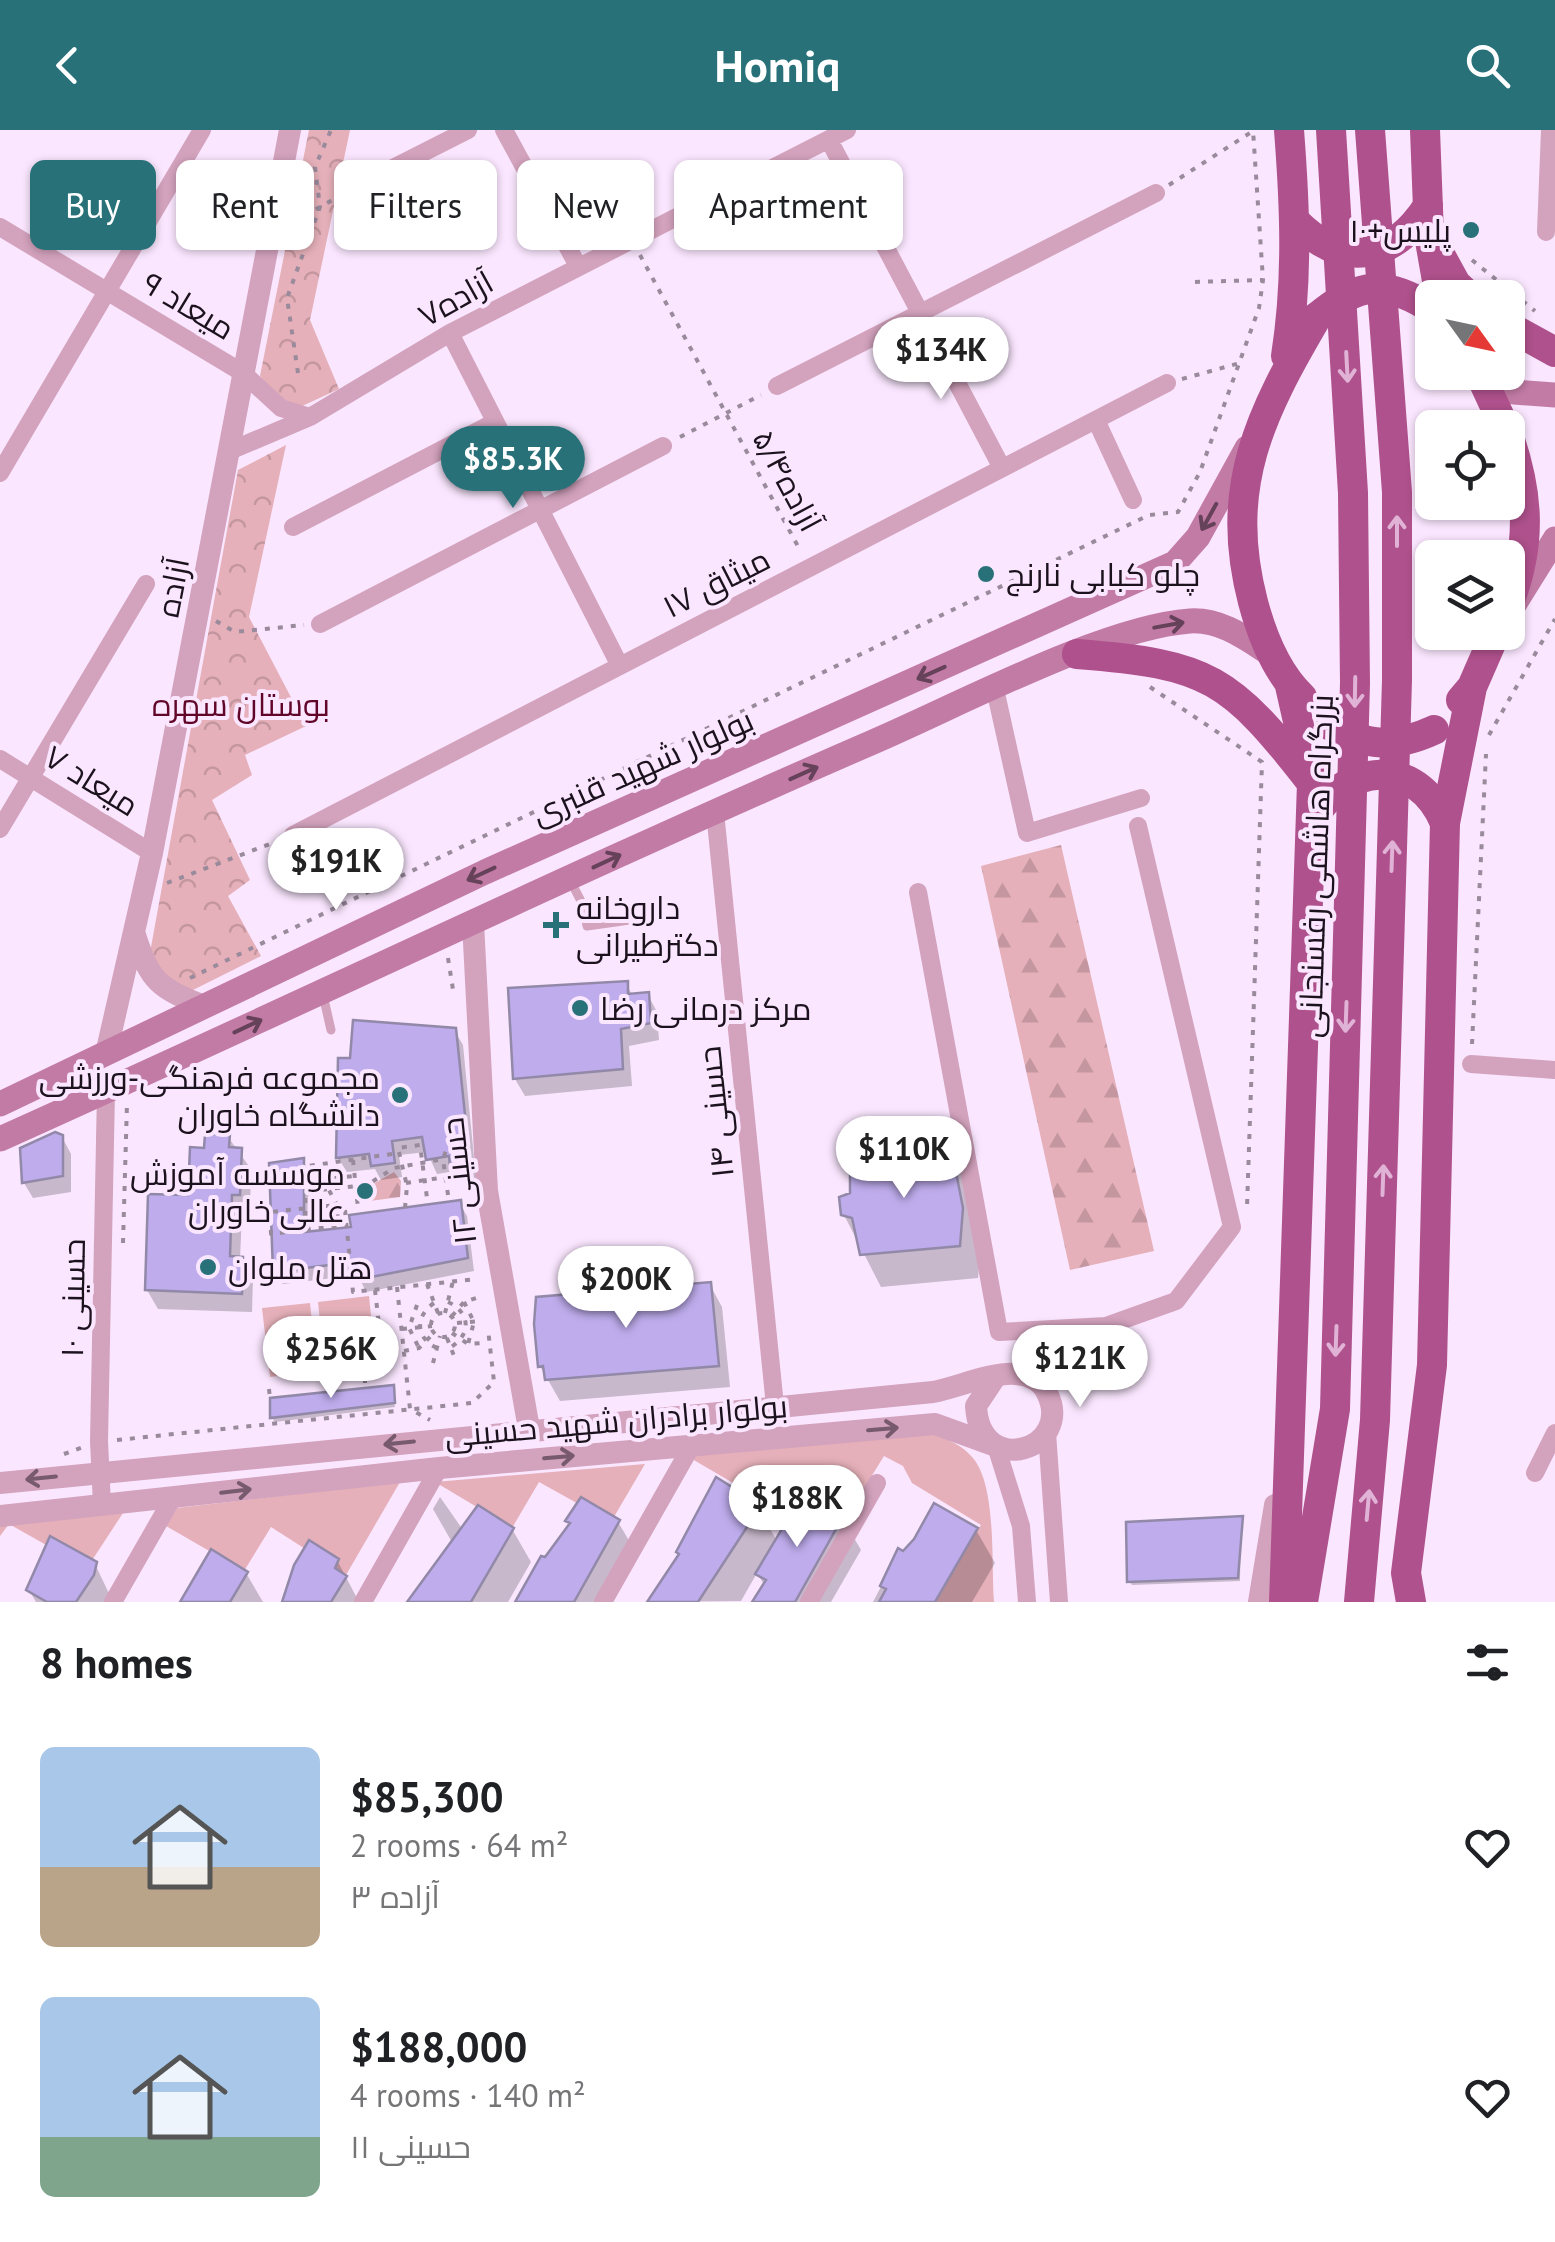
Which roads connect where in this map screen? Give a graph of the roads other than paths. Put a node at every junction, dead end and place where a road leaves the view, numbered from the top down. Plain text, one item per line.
1 (202, 130) edge
2 (290, 130) edge
3 (468, 130) edge
4 (504, 130) edge
5 (848, 130) edge
6 (1289, 130) edge
7 (1331, 130) edge
8 (1370, 130) edge
9 (1425, 130) edge
10 (1550, 130) edge
11 (828, 140) junction
12 (407, 160) edge
13 (1156, 194) road end
14 (1428, 221) junction
15 (1296, 222) junction
16 (0, 227) edge
17 (1546, 232) dead end
18 (578, 266) junction
19 (1437, 280) edge
20 (1454, 280) edge
21 (109, 292) junction
22 (1415, 298) edge
23 (922, 314) junction
24 (450, 334) junction
25 (1525, 335) edge
26 (1555, 352) edge
27 (243, 372) junction
28 (1284, 372) junction
29 (1167, 383) road end
30 (778, 386) road end
31 (1512, 390) edge
32 (1555, 394) edge
33 (310, 417) junction
34 (1096, 420) junction
35 (495, 422) junction
36 (1256, 432) junction
37 (663, 446) road end
38 (232, 450) junction
39 (1002, 468) junction
40 (0, 472) edge
41 (1525, 489) edge
42 (1133, 500) dead end
43 (540, 510) junction
44 (294, 527) dead end
45 (1555, 539) edge
46 (1525, 543) edge
47 (146, 584) dead end
48 (1525, 587) edge
49 (320, 624) road end
50 (1489, 650) edge
51 (1077, 654) junction
52 (1272, 654) junction
53 (620, 666) junction
54 (1290, 686) junction
55 (1472, 687) junction
56 (995, 689) junction
57 (0, 759) edge
58 (697, 776) junction
59 (30, 778) junction
60 (1312, 782) junction
61 (1141, 798) dead end
62 (714, 812) junction
63 (1311, 821) junction
64 (1445, 823) junction
65 (1138, 826) dead end
66 (0, 829) edge
67 (293, 834) road end
68 (152, 853) junction
69 (568, 879) junction
70 (918, 892) dead end
71 (658, 916) dead end
72 (473, 923) junction
73 (136, 935) junction
74 (323, 992) junction
75 (204, 1006) junction
76 (331, 1030) dead end
77 (106, 1054) junction
78 (1471, 1064) road end
79 (1555, 1070) edge
80 (106, 1092) junction
81 (0, 1104) edge
82 (0, 1138) edge
83 (1106, 1326) junction
84 (994, 1379) junction
85 (1046, 1390) junction
86 (1290, 1398) junction
87 (775, 1406) junction
88 (529, 1429) junction
89 (1047, 1433) junction
90 (1555, 1433) edge
91 (692, 1445) junction
92 (996, 1446) junction
93 (440, 1468) junction
94 (102, 1472) junction
95 (1536, 1474) dead end
96 (0, 1483) edge
97 (877, 1483) dead end
98 (172, 1499) junction
99 (102, 1505) junction
100 (0, 1516) edge
101 (1405, 1592) edge
102 (113, 1602) edge
103 (363, 1602) edge
104 (603, 1602) edge
105 (809, 1602) edge
106 (1027, 1602) edge
107 (1059, 1602) edge
108 (1260, 1602) edge
109 (1284, 1602) edge
110 (1303, 1602) edge
111 (1358, 1602) edge

1 - 21 street
2 - 27 street, آزاده
3 - 12 street
4 - 18 street
5 - 11 street, آزاده۷
6 - 15 highway
7 -> 110 highway, بزرگراه هاشمی رفسنجانی
111 -> 8 highway
9 - 14 highway
10 - 17 street
11 - 18 street, آزاده۷
11 - 23 street
13 - 23 street
14 - 15 highway, bridge
14 - 19 highway
14 - 20 highway
15 - 28 highway
16 - 21 street, میعاد ۹
18 - 24 street, آزاده۷
21 - 27 street, میعاد ۹
21 - 40 street
22 - 28 highway, bridge
23 - 30 street
23 - 39 street
24 - 33 street, آزاده۷
24 - 35 street
25 - 26 highway
27 - 33 street, میعاد ۹
27 - 38 street, آزاده
28 - 36 highway
29 - 34 street, میثاق ۱۷
31 - 32 main road
33 - 38 street, آزاده۷
34 - 39 street, میثاق ۱۷
34 - 42 street
35 - 43 street
35 - 44 street
36 - 52 highway
36 -> 58 main road, بولوار شهید قنبری
37 - 43 street
38 - 68 street, آزاده
39 - 53 street, میثاق ۱۷
41 - 46 highway
43 - 49 street
43 - 53 street
45 - 48 main road
47 - 59 street
50 - 55 highway
51 -> 52 main road
51 - 56 main road
51 - 60 highway
52 - 54 highway
53 - 67 street, میثاق ۱۷
54 - 55 highway, bridge
54 - 60 highway, بزرگراه هاشمی رفسنجانی
55 - 64 highway
56 - 61 street
62 -> 56 main road
57 - 59 street, میعاد ۷
58 - 62 main road
58 -> 75 main road, بولوار شهید قنبری
59 - 66 street
59 - 68 street, میعاد ۷
60 - 63 highway, بزرگراه هاشمی رفسنجانی
69 -> 62 main road
62 - 87 street, حسینی ۱۴
63 - 64 highway, bridge
63 - 86 highway, بزرگراه هاشمی رفسنجانی
64 - 101 highway
65 - 83 street
68 - 73 street, آزاده
69 - 71 lane
69 - 72 main road
70 - 83 street
72 - 74 main road
72 - 88 street, حسینی ۱۲
73 - 75 street
73 - 77 street, آزاده
74 - 76 lane
80 -> 74 main road
75 - 77 main road, بولوار شهید قنبری
77 - 81 main road, بولوار شهید قنبری
78 - 79 street
80 - 82 main road
80 - 94 street, حسینی ۱۰
83 - 85 street
84 - 85 street
84 - 87 street, بولوار برادران شهید حسینی
84 - 92 street
85 - 89 street
86 - 108 street
86 - 109 highway, بزرگراه هاشمی رفسنجانی
87 - 88 street, بولوار برادران شهید حسینی
88 -> 94 street, بولوار برادران شهید حسینی
89 - 92 street
89 - 107 street
90 - 95 street
91 -> 92 street, بولوار برادران شهید حسینی
93 -> 91 street, بولوار برادران شهید حسینی
91 - 104 street
92 - 106 street
98 -> 93 street, بولوار برادران شهید حسینی
93 - 103 street
94 -> 96 street, بولوار برادران شهید حسینی
94 - 99 street, حسینی ۱۰
97 - 105 street
98 - 99 street, بولوار برادران شهید حسینی
98 - 102 street
99 - 100 street, بولوار برادران شهید حسینی

